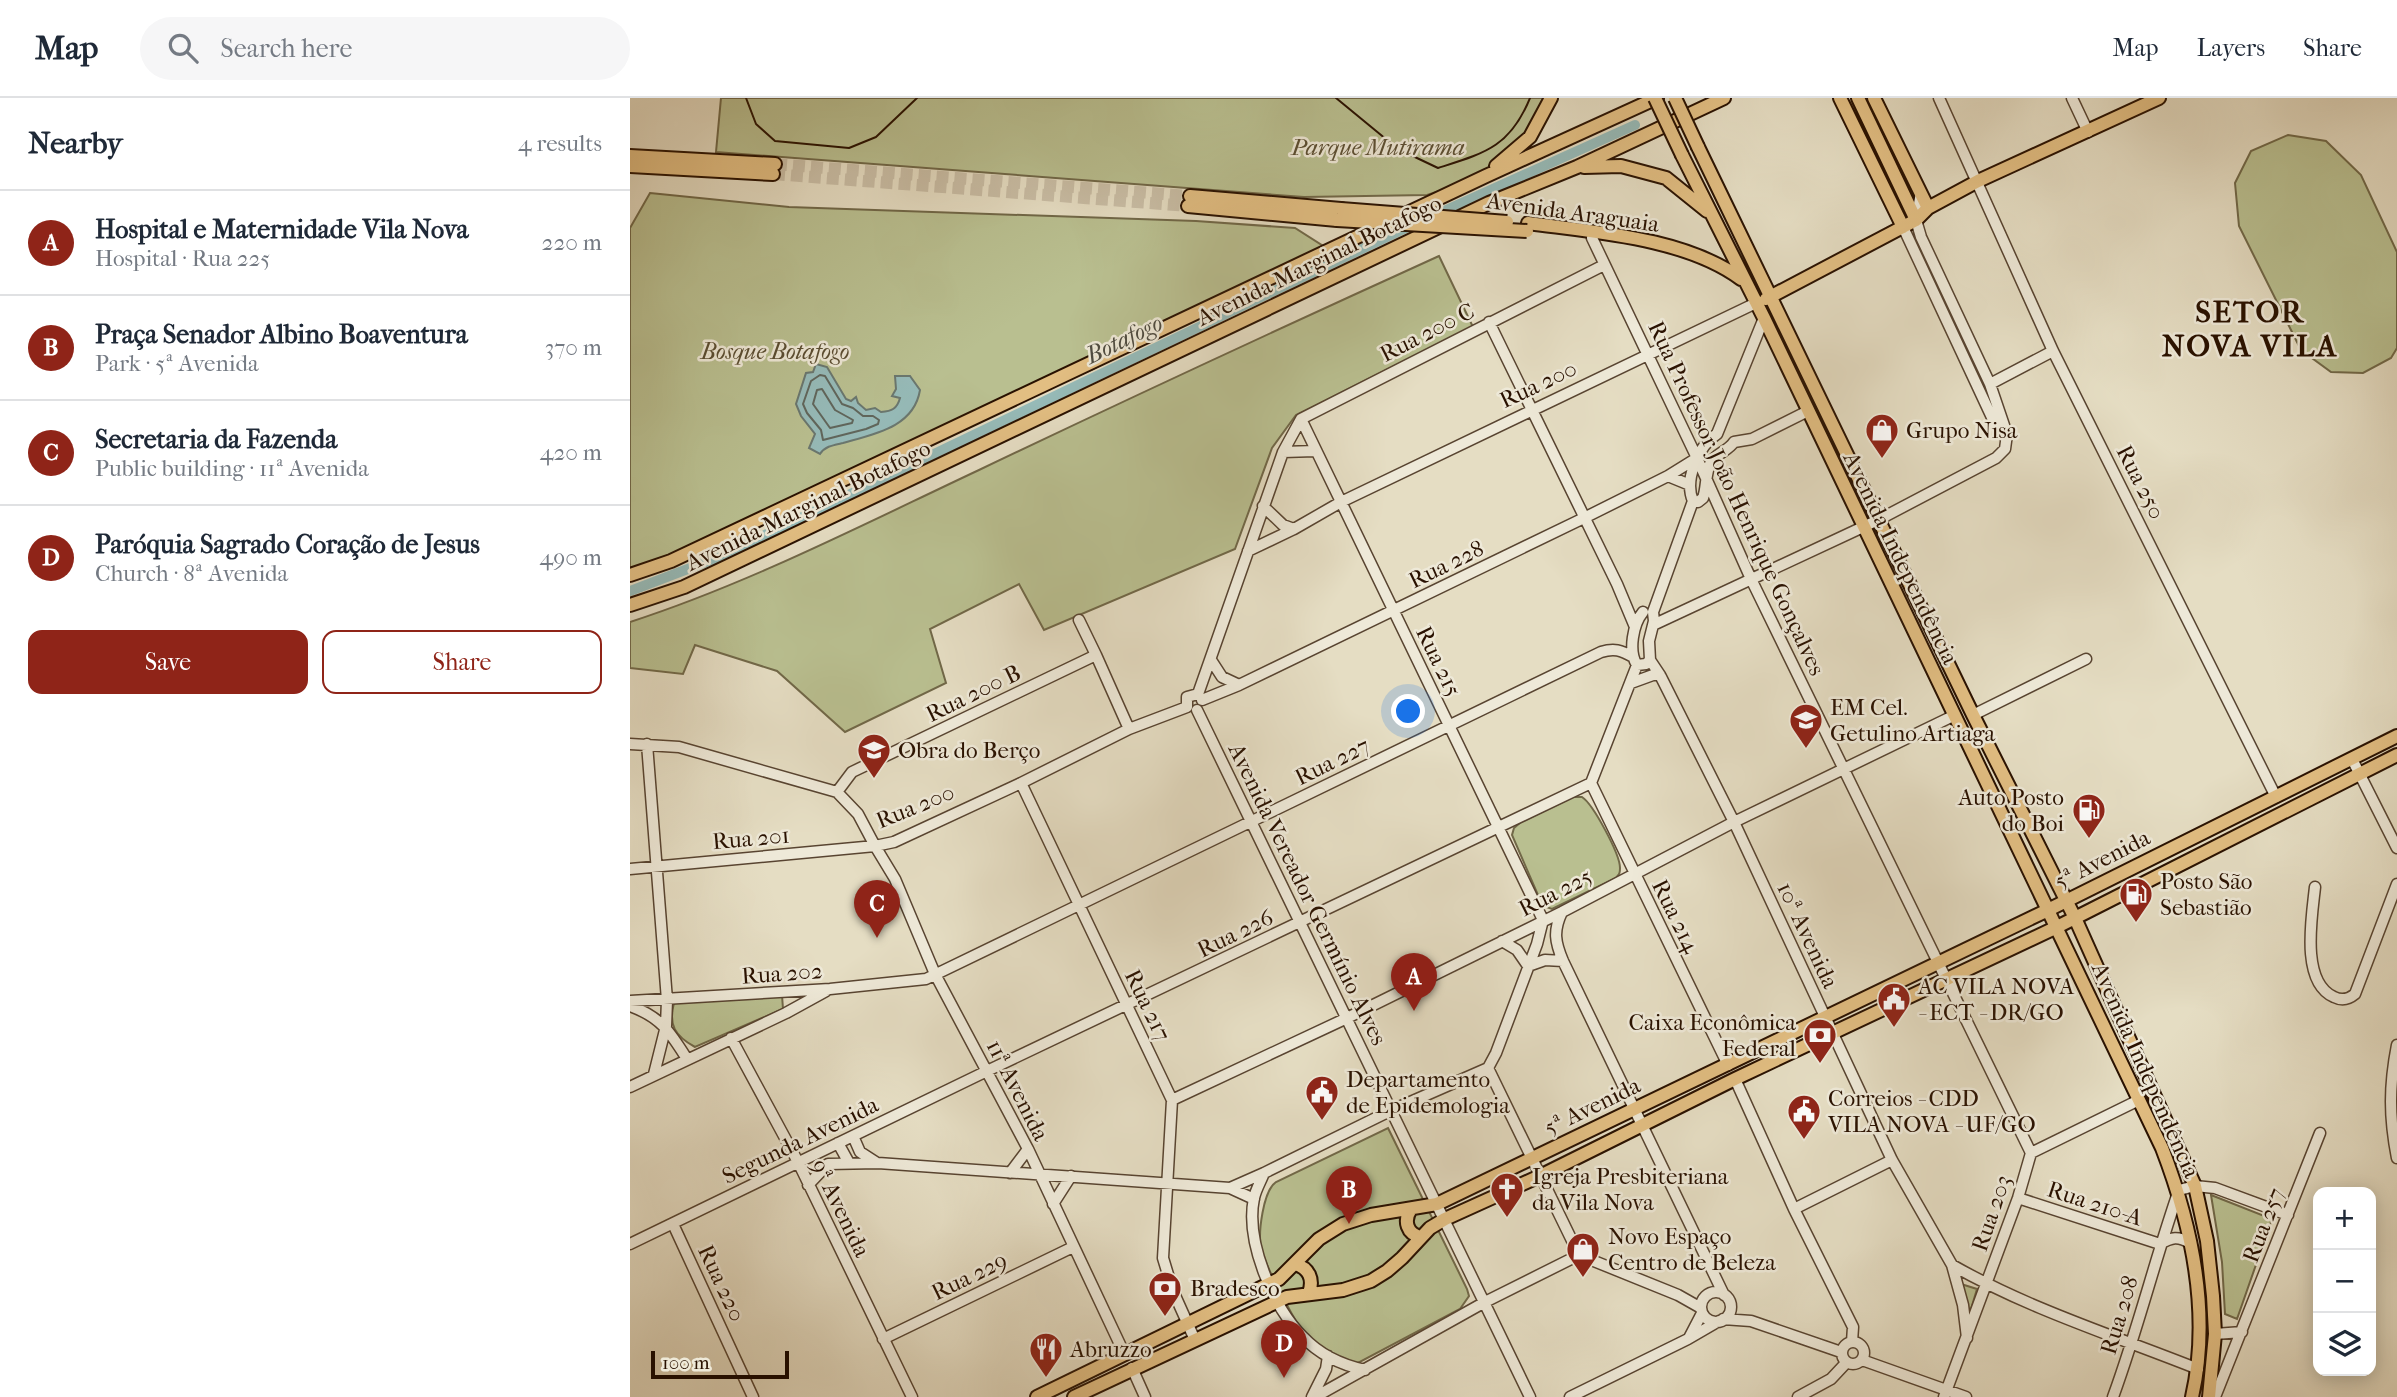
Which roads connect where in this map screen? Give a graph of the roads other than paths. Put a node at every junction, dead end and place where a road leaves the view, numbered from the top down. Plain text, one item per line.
1 (1551, 98) edge
2 (1656, 98) edge
3 (1675, 98) edge
4 (1724, 98) edge
5 (1840, 98) edge
6 (1858, 98) edge
7 (1874, 98) edge
8 (1939, 98) edge
9 (2072, 98) edge
10 (2159, 98) edge
11 (2088, 132) junction
12 (630, 156) edge
13 (630, 166) edge
14 (1577, 167) junction
15 (1486, 176) junction
16 (1978, 181) junction
17 (1921, 193) junction
18 (1189, 201) tunnel mouth
19 (1928, 208) junction
20 (1711, 215) junction
21 (1916, 220) junction
22 (1527, 227) junction
23 (1903, 227) junction
24 (1592, 237) junction
25 (1726, 245) junction
26 (1713, 263) junction
27 (1604, 265) junction
28 (1745, 282) junction
29 (1771, 296) junction
30 (1756, 303) junction
31 (1763, 318) junction
32 (1489, 322) junction
33 (2053, 351) junction
34 (1648, 355) junction
35 (1990, 384) junction
36 (1533, 410) junction
37 (1808, 411) junction
38 (1301, 419) junction
39 (1995, 424) dead end
40 (1717, 434) junction
41 (1734, 442) junction
42 (1315, 451) junction
43 (1283, 452) junction
44 (1697, 457) junction
45 (1668, 475) junction
46 (1707, 480) junction
47 (1690, 485) junction
48 (1693, 501) junction
49 (1341, 502) junction
50 (1264, 506) junction
51 (1584, 518) junction
52 (1878, 520) junction
53 (1863, 527) junction
54 (1294, 530) junction
55 (1248, 551) junction
56 (630, 575) edge
57 (1751, 579) junction
58 (1617, 584) junction
59 (630, 605) edge
60 (1393, 611) junction
61 (1648, 612) junction
62 (1079, 620) dead end
63 (1653, 625) junction
64 (1635, 627) junction
65 (1096, 655) junction
66 (2086, 659) dead end
67 (1211, 660) junction
68 (1650, 660) junction
69 (1635, 661) junction
70 (1660, 675) junction
71 (1631, 683) junction
72 (1240, 685) junction
73 (1196, 703) junction
74 (1973, 715) junction
75 (1954, 716) junction
76 (1449, 726) junction
77 (1129, 729) junction
78 (2397, 736) edge
79 (630, 744) edge
80 (647, 744) junction
81 (2397, 755) edge
82 (2352, 759) junction
83 (1845, 768) junction
84 (2359, 773) junction
85 (1021, 783) junction
86 (1591, 783) junction
87 (837, 792) junction
88 (2276, 797) junction
89 (1252, 821) junction
90 (1511, 821) junction
91 (1734, 822) junction
92 (1498, 827) junction
93 (1503, 838) junction
94 (875, 846) junction
95 (2397, 848) edge
96 (1628, 862) junction
97 (656, 866) junction
98 (630, 869) edge
99 (1633, 873) junction
100 (1621, 880) junction
101 (2397, 884) edge
102 (2315, 887) dead end
103 (2066, 901) junction
104 (1079, 907) junction
105 (2048, 910) junction
106 (1562, 912) junction
107 (2075, 918) junction
108 (1543, 920) junction
109 (1301, 922) junction
110 (2057, 927) junction
111 (1502, 941) junction
112 (1563, 961) junction
113 (1937, 963) junction
114 (1528, 966) junction
115 (935, 974) junction
116 (1945, 980) junction
117 (830, 989) junction
118 (785, 992) junction
119 (667, 1000) junction
120 (630, 1003) edge
121 (1128, 1006) junction
122 (786, 1013) junction
123 (1825, 1016) junction
124 (1347, 1018) junction
125 (666, 1026) junction
126 (1833, 1032) junction
127 (731, 1038) junction
128 (2397, 1045) edge
129 (1759, 1049) junction
130 (687, 1059) junction
131 (1728, 1065) junction
132 (1488, 1068) junction
133 (987, 1071) junction
134 (654, 1074) junction
135 (1735, 1079) junction
136 (630, 1087) edge
137 (1172, 1100) junction
138 (2139, 1100) junction
139 (1635, 1108) junction
140 (1392, 1110) junction
141 (1643, 1126) junction
142 (2320, 1133) dead end
143 (853, 1136) junction
144 (838, 1143) junction
145 (1028, 1149) junction
146 (2031, 1153) junction
147 (2397, 1158) edge
148 (1532, 1159) junction
149 (1892, 1160) junction
150 (798, 1162) junction
151 (849, 1163) junction
152 (878, 1163) junction
153 (1264, 1172) junction
154 (1010, 1173) junction
155 (1039, 1175) junction
156 (1071, 1176) junction
157 (1540, 1176) junction
158 (808, 1185) junction
159 (1168, 1185) junction
160 (2195, 1186) junction
161 (1230, 1188) junction
162 (2179, 1190) junction
163 (2018, 1198) junction
164 (1254, 1199) junction
165 (1053, 1204) junction
166 (1437, 1204) junction
167 (1411, 1209) junction
168 (1794, 1209) junction
169 (2288, 1214) junction
170 (1445, 1219) junction
171 (673, 1224) junction
172 (1421, 1237) junction
173 (2190, 1243) junction
174 (630, 1244) edge
175 (2160, 1244) junction
176 (1073, 1247) junction
177 (1579, 1255) junction
178 (1295, 1264) junction
179 (1952, 1265) junction
180 (1713, 1271) junction
181 (1270, 1284) junction
182 (1986, 1284) junction
183 (1309, 1293) junction
184 (1708, 1294) junction
185 (1678, 1295) junction
186 (1724, 1295) junction
187 (1277, 1300) junction
188 (1485, 1302) junction
189 (1730, 1307) junction
190 (1702, 1310) junction
191 (1721, 1320) junction
192 (1751, 1321) junction
193 (1187, 1324) junction
194 (2242, 1332) junction
195 (2216, 1334) junction
196 (1967, 1338) junction
197 (883, 1339) junction
198 (1688, 1339) junction
199 (1195, 1340) junction
200 (1852, 1342) junction
201 (2132, 1345) junction
202 (1124, 1353) junction
203 (1328, 1356) junction
204 (1843, 1357) junction
205 (1862, 1360) junction
206 (1132, 1368) junction
207 (2198, 1369) junction
208 (1365, 1370) junction
209 (1945, 1394) edge
210 (753, 1397) edge
211 (912, 1397) edge
212 (1037, 1397) edge
213 (1074, 1397) edge
214 (1146, 1397) edge
215 (1313, 1397) edge
216 (1530, 1397) edge
217 (1570, 1397) edge
218 (1798, 1397) edge
219 (1966, 1397) edge
220 (2113, 1397) edge
221 (2192, 1397) edge
222 (2210, 1397) edge
223 (2215, 1397) edge

1 - 15 main road
2 - 15 main road, Avenida Marginal Botafogo
2 - 20 main road, Avenida Independência, bridge
3 - 29 main road, Avenida Independência, bridge
4 - 14 main road, Avenida Marginal Botafogo
5 - 23 main road
6 - 21 main road
7 - 17 main road
8 - 16 street, Rua 250
9 - 11 street
10 - 11 main road, Rua 200
11 - 16 main road, Rua 200
12 - 13 main road
14 - 20 main road
14 - 59 main road, Avenida Marginal Botafogo
15 - 56 main road, Avenida Marginal Botafogo
16 - 19 main road, Rua 200
16 - 33 street, Rua 250
17 - 19 main road
17 - 21 street
18 - 22 main road, Avenida Araguaia, bridge
19 - 21 main road, Rua 200
20 - 25 main road, Avenida Independência
21 - 23 main road, Rua 200
21 - 35 street
22 - 24 main road, Avenida Araguaia
22 - 26 main road, Avenida Araguaia
23 - 29 main road, Rua 200
23 - 39 street
24 - 27 street, Rua Professor João Henrique Gonçalves
24 - 30 main road, Avenida Araguaia
25 - 26 main road
25 - 28 main road, Avenida Independência
26 - 28 main road, Avenida Araguaia
27 - 32 street, Rua 200 C
27 - 34 street, Rua Professor João Henrique Gonçalves
28 - 29 main road, Avenida Araguaia
28 - 30 main road, Avenida Independência
29 - 30 main road, Rua 200
29 - 52 main road, Avenida Independência
30 - 31 main road, Avenida Independência
30 - 34 street, Rua 200
31 - 37 main road, Avenida Independência
31 - 40 street
32 - 36 street
32 - 38 street, Rua 200 C
33 - 35 street
33 - 88 street, Rua 250
34 - 36 street, Rua 200
34 - 44 street, Rua Professor João Henrique Gonçalves
35 - 52 street
36 - 49 street, Rua 200
36 - 51 street
37 - 41 street
37 - 53 main road, Avenida Independência
38 - 42 street, Rua 215
38 - 43 street
40 - 41 street
40 - 44 street
41 - 46 street
42 - 43 street
42 - 49 street, Rua 215
43 - 50 street
44 - 45 street, Rua 228
44 - 46 street, Rua Professor João Henrique Gonçalves
44 - 47 street
45 - 47 street
45 - 51 street, Rua 228
46 - 48 street
46 - 57 street, Rua Professor João Henrique Gonçalves
47 - 48 street
48 - 61 street
49 - 54 street, Rua 200
49 - 60 street, Rua 215
50 - 54 street
50 - 55 street
51 - 58 street
51 - 60 street, Rua 228
52 - 53 street
52 - 74 main road, Avenida Independência
53 - 57 street
53 - 75 main road, Avenida Independência
54 - 55 street, Rua 200
55 - 67 street
57 - 63 street
57 - 83 street, Rua Professor João Henrique Gonçalves
58 - 61 street
58 - 64 street
60 - 72 street, Rua 228
60 - 76 street, Rua 215
61 - 63 street
61 - 64 street
62 - 65 street
63 - 68 street
64 - 69 street
65 - 77 street
65 - 87 street, Rua 200 B
66 - 74 street
67 - 72 street
67 - 73 street
68 - 69 street
68 - 70 street, 10ª Avenida
69 - 71 street
69 - 76 street, Rua 227
70 - 71 street
70 - 91 street, 10ª Avenida
71 - 86 street
72 - 73 street, Rua 228
73 - 77 street, Rua 200
73 - 89 street, Avenida Vereador Germínio Alves
74 - 103 main road, Avenida Independência
75 - 83 street, Rua 225
75 - 105 main road, Avenida Independência
76 - 89 street, Rua 227
76 - 92 street, Rua 215
77 - 85 street, Rua 200
78 - 82 main road, 5ª Avenida
79 - 80 street
80 - 87 street
80 - 97 street
81 - 84 main road, 5ª Avenida
82 - 84 street
82 - 88 main road, 5ª Avenida
83 - 91 street, Rua 225
83 - 113 street, Rua Professor João Henrique Gonçalves
84 - 95 street
84 - 107 main road, 5ª Avenida
85 - 94 street, Rua 200
85 - 104 street, Rua 217
86 - 90 street, Rua 226
86 - 96 street, Rua 214
87 - 94 street, Rua 200
88 - 103 main road, 5ª Avenida
89 - 104 street, Rua 227
89 - 109 street, Avenida Vereador Germínio Alves
90 - 92 street, Rua 226
90 - 93 street
91 - 99 street, Rua 225
91 - 123 street, 10ª Avenida
92 - 93 street, Rua 215
92 - 109 street, Rua 226
93 - 108 street, Rua 215
94 - 97 street, Rua 201
94 - 115 street, 11ª Avenida
96 - 99 street, Rua 214
96 - 100 street
97 - 98 street, Rua 201
97 - 119 street
99 - 100 street, Rua 225
99 - 131 street, Rua 214
100 - 106 street, Rua 225
101 - 102 street
103 - 105 main road, 5ª Avenida
103 - 107 main road, Avenida Independência
104 - 115 street, Rua 227
104 - 121 street, Rua 217
105 - 110 main road, Avenida Independência
105 - 113 main road, 5ª Avenida
106 - 108 street, Rua 225
106 - 112 street
107 - 110 main road, 5ª Avenida
107 - 160 main road, Avenida Independência
108 - 111 street, Rua 225
108 - 114 street
109 - 121 street, Rua 226
109 - 124 street, Avenida Vereador Germínio Alves
110 - 116 main road, 5ª Avenida
110 - 138 main road, Avenida Independência
111 - 114 street
111 - 124 street, Rua 225
112 - 114 street
112 - 139 street
113 - 116 street, Rua Professor João Henrique Gonçalves
113 - 123 main road, 5ª Avenida
114 - 132 street
115 - 117 street, Rua 202
115 - 133 street, 11ª Avenida
116 - 126 main road, 5ª Avenida
116 - 146 street, Rua Professor João Henrique Gonçalves
117 - 118 street, Rua 202
117 - 122 street
118 - 119 street, Rua 202
118 - 122 street
119 - 120 street, Rua 202
119 - 125 street
120 - 125 street
121 - 133 street, Rua 226
121 - 137 street, Rua 217
122 - 127 street
123 - 126 street, 10ª Avenida
123 - 129 main road, 5ª Avenida
124 - 137 street, Rua 225
124 - 140 street, Avenida Vereador Germínio Alves
125 - 130 street
125 - 134 street
126 - 135 main road, 5ª Avenida
126 - 149 street, 10ª Avenida
127 - 130 street
127 - 150 street, 9ª Avenida
128 - 147 street
129 - 131 main road, 5ª Avenida
129 - 135 main road
130 - 134 street
131 - 139 main road, 5ª Avenida
132 - 140 street
132 - 148 street
133 - 143 street, Segunda Avenida
133 - 145 street, 11ª Avenida
134 - 136 street
135 - 141 main road, 5ª Avenida
135 - 168 street
137 - 159 street, Rua 217
138 - 146 street, Rua 203
138 - 162 main road, Avenida Independência
139 - 141 street
139 - 148 main road, 5ª Avenida
140 - 153 street
140 - 166 street, Avenida Vereador Germínio Alves
141 - 157 main road, 5ª Avenida
141 - 180 street
142 - 169 street, Rua 257
143 - 144 street, Segunda Avenida
143 - 152 street
144 - 150 street, Segunda Avenida
144 - 151 street
145 - 154 street
145 - 155 street, 11ª Avenida
146 - 163 street, Rua 203
148 - 157 street
148 - 166 main road, 5ª Avenida
149 - 168 street
149 - 179 street, 10ª Avenida
150 - 158 street, 9ª Avenida
150 - 171 street, Segunda Avenida
151 - 152 street
151 - 158 street
152 - 154 street
153 - 161 street
153 - 164 street
154 - 155 street
155 - 156 street
155 - 165 street, 11ª Avenida
156 - 159 street
156 - 165 street
157 - 170 main road, 5ª Avenida
157 - 177 street
158 - 197 street, 9ª Avenida
159 - 161 street
159 - 193 street, Rua 217
160 - 162 street
160 - 169 street
160 - 195 main road, Avenida Independência
161 - 164 street
162 - 173 main road, Avenida Independência
162 - 175 street, Rua 208
163 - 175 street, Rua 210-A
163 - 182 street, Rua 203
164 - 181 street
165 - 176 street, 11ª Avenida
166 - 167 main road, 5ª Avenida
166 - 170 street, Avenida Vereador Germínio Alves
167 - 172 main road
167 - 178 main road, 5ª Avenida
168 - 200 street
169 - 194 street, Rua 257
170 - 172 main road, 5ª Avenida
170 - 188 street, Avenida Vereador Germínio Alves
171 - 174 street, Segunda Avenida
171 - 210 street, Rua 220
172 - 183 main road, 5ª Avenida
173 - 175 street
173 - 207 main road, Avenida Independência
175 - 201 street, Rua 208
176 - 197 street, Rua 229
176 - 202 street, 11ª Avenida
177 - 185 street
177 - 188 street
178 - 181 main road, 5ª Avenida
178 - 183 main road
179 - 182 street
179 - 196 street, 10ª Avenida
180 - 184 street
180 - 186 street
181 - 187 street
181 - 193 main road, 5ª Avenida
182 - 196 street, Rua 203
182 - 201 street
183 - 187 main road, 5ª Avenida
184 - 185 street
184 - 186 street
184 - 190 street
185 - 190 street
186 - 189 street
187 - 199 main road, 5ª Avenida
187 - 203 street
188 - 208 street
188 - 216 street, Avenida Vereador Germínio Alves
189 - 191 street
189 - 192 street
190 - 191 street
190 - 198 street
191 - 192 street
191 - 198 street
192 - 204 street
193 - 199 street
193 - 202 main road, 5ª Avenida
194 - 195 street
194 - 223 street, Rua 257
195 - 222 main road, Avenida Independência
196 - 209 street, Rua 203
197 - 211 street, 9ª Avenida
198 - 217 street
199 - 206 main road, 5ª Avenida
200 - 204 street
200 - 205 street
201 - 207 street
201 - 220 street, Rua 208
202 - 212 main road, 5ª Avenida
203 - 208 street
203 - 215 street
204 - 205 street
204 - 218 street
205 - 209 street
206 - 213 main road, 5ª Avenida
206 - 214 street
207 - 221 main road, Avenida Independência
208 - 215 street
209 - 219 street

